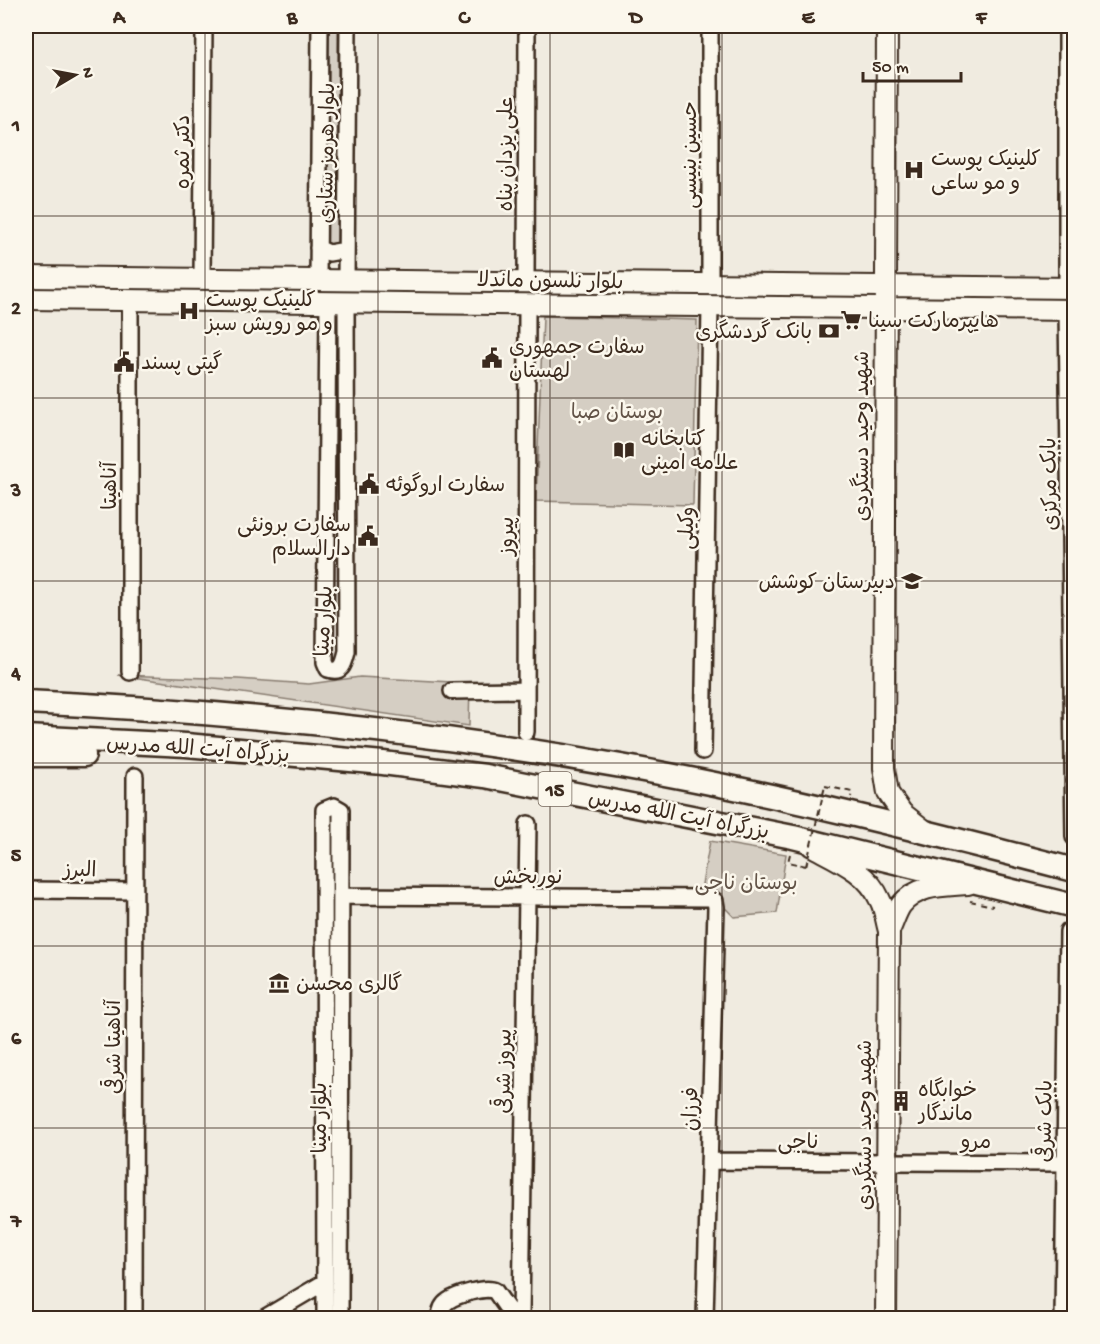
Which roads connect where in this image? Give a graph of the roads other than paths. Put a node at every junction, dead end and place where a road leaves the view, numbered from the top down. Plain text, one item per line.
1 (204, 26) edge
2 (320, 26) edge
3 (348, 26) edge
4 (526, 26) edge
5 (710, 26) edge
6 (887, 26) edge
7 (1067, 26) edge
8 (318, 248) junction
9 (346, 250) junction
10 (26, 277) edge
11 (202, 279) junction
12 (318, 280) junction
13 (346, 280) junction
14 (444, 281) junction
15 (526, 282) junction
16 (710, 284) junction
17 (886, 286) junction
18 (1071, 287) edge
19 (26, 298) edge
20 (130, 300) junction
21 (337, 302) junction
22 (445, 303) junction
23 (527, 304) junction
24 (710, 306) junction
25 (886, 308) junction
26 (1071, 310) edge
27 (328, 322) junction
28 (346, 322) junction
29 (1072, 502) edge
30 (1073, 620) edge
31 (130, 672) dead end
32 (526, 690) junction
33 (452, 691) dead end
34 (31, 701) edge
35 (526, 732) dead end
36 (26, 738) edge
37 (1074, 741) edge
38 (186, 745) junction
39 (703, 751) dead end
40 (26, 754) edge
41 (135, 776) dead end
42 (1074, 806) edge
43 (528, 824) dead end
44 (925, 831) junction
45 (793, 837) junction
46 (1074, 837) edge
47 (1074, 870) edge
48 (988, 884) junction
49 (26, 890) edge
50 (135, 891) junction
51 (341, 896) junction
52 (526, 897) junction
53 (715, 902) joint
54 (1074, 906) edge
55 (889, 932) junction
56 (1074, 933) edge
57 (1070, 1118) edge
58 (710, 1161) junction
59 (887, 1162) junction
60 (1065, 1162) junction
61 (325, 1282) junction
62 (1069, 1284) edge
63 (134, 1318) edge
64 (264, 1318) edge
65 (325, 1318) edge
66 (340, 1318) edge
67 (440, 1318) edge
68 (514, 1318) edge
69 (520, 1318) edge
70 (705, 1318) edge
71 (886, 1318) edge
72 (1063, 1318) edge

1 - 11 street, دکتر ثمره
2 - 8 street, بلوار هرمز ستاری
3 - 9 street, بلوار هرمز ستاری
4 - 15 street, علی یزدان پناه
5 - 16 street, حسین بنیسی
6 - 17 main road, شهید وحید دستگردی
7 - 18 street
8 - 9 street
8 - 12 street, بلوار هرمز ستاری
9 - 13 street, بلوار هرمز ستاری
10 - 11 main road, بلوار نلسون ماندلا
11 - 12 main road, بلوار نلسون ماندلا
12 - 13 main road, بلوار نلسون ماندلا
13 - 14 main road, بلوار نلسون ماندلا
14 - 15 main road, بلوار نلسون ماندلا
14 - 22 main road
15 - 16 main road, بلوار نلسون ماندلا
16 - 17 main road, بلوار نلسون ماندلا
17 - 18 main road, بلوار نلسون ماندلا
17 - 25 main road, شهید وحید دستگردی
19 - 20 main road, بلوار نلسون ماندلا
20 - 21 main road, بلوار نلسون ماندلا
20 - 31 street, آناهیتا
21 - 22 main road, بلوار نلسون ماندلا
21 - 27 street, بلوار مینا
21 - 28 street, بلوار مینا
22 - 23 main road, بلوار نلسون ماندلا
23 - 24 main road, بلوار نلسون ماندلا
23 - 32 street, پیروز
24 - 25 main road, بلوار نلسون ماندلا
24 - 39 street, وكيلی
25 - 26 main road, بلوار نلسون ماندلا
25 - 44 main road, شهید وحید دستگردی
26 - 29 street, بابک مرکزی
27 - 28 street
27 - 28 street, بلوار مینا
29 - 30 street, بابک مرکزی
30 - 37 street, بابک مرکزی
32 - 33 street
32 - 35 street, پیروز
34 - 44 highway, بزرگراه آیت الله مدرس / 15
36 - 38 highway, بزرگراه آیت الله مدرس / 15
37 - 42 street, بابک مرکزی
38 - 40 highway
38 - 45 highway, بزرگراه آیت الله مدرس / 15
41 - 50 street, آناهیتا شرقی
42 - 46 street, بابک مرکزی
43 - 52 street, پیروز شرقی
44 - 47 highway, بزرگراه آیت الله مدرس / 15
45 - 48 highway, بزرگراه آیت الله مدرس / 15
45 - 55 main road, شهید وحید دستگردی
48 - 54 highway, بزرگراه آیت الله مدرس / 15
48 - 55 main road, شهید وحید دستگردی
49 - 50 street, البرز
50 - 63 street, آناهیتا شرقی
51 - 52 street, نوربخش
51 - 61 street, بلوار مینا
51 - 66 street, بلوار مینا
52 - 53 street, نوربخش
52 - 69 street, پیروز شرقی
53 - 58 street, فرزان
55 - 59 main road, شهید وحید دستگردی
56 - 57 street, بابک شرقی
57 - 60 street, بابک شرقی
58 - 59 street, ناجی
58 - 70 street, فرزان
59 - 60 street, مرو
59 - 71 main road, شهید وحید دستگردی
60 - 62 street, بابک شرقی
61 - 64 street
61 - 65 street, بلوار مینا
62 - 72 street, بابک شرقی
67 - 68 street

